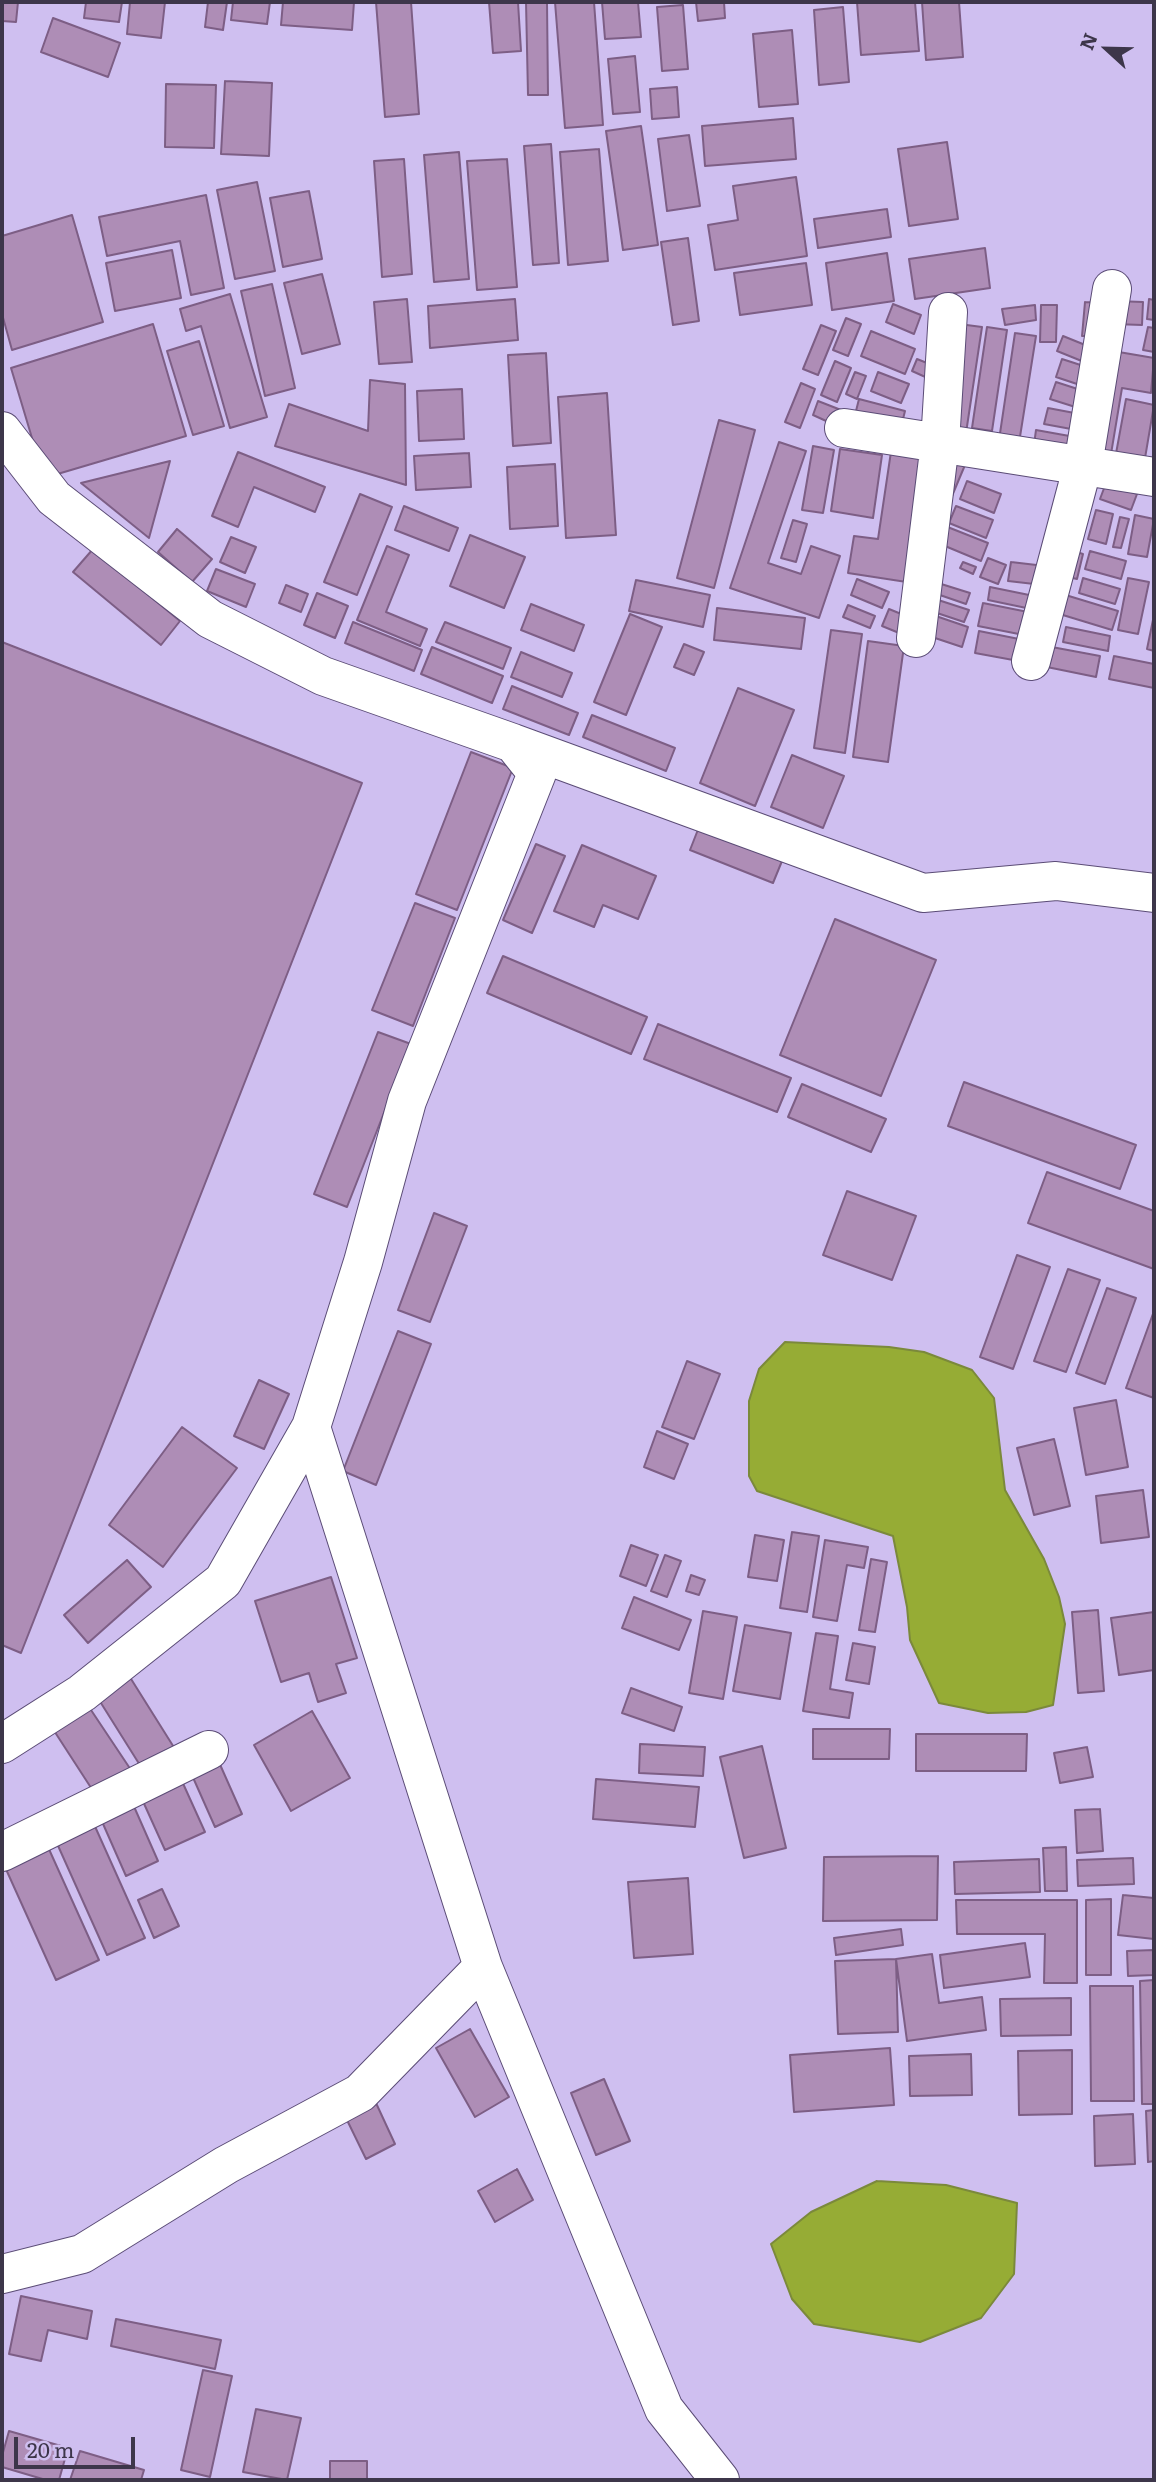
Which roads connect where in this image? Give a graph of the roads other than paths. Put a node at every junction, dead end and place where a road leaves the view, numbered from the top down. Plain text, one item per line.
1 (1112, 289) dead end
2 (947, 312) dead end
3 (844, 428) dead end
4 (2, 431) edge
5 (940, 443) junction
6 (1083, 464) junction
7 (1154, 477) edge
8 (916, 638) dead end
9 (1031, 661) dead end
10 (513, 743) junction
11 (1154, 892) edge
12 (311, 1427) junction
13 (2, 1744) edge
14 (209, 1750) dead end
15 (2, 1852) edge
16 (483, 1968) junction
17 (2, 2274) edge
18 (720, 2480) edge

1 - 6 street
2 - 5 street
3 - 5 street
4 - 10 street
5 - 6 street
5 - 8 street
6 - 7 street
6 - 9 street
10 - 11 street
10 - 12 street
12 - 13 street
12 - 16 street
14 - 15 street
16 - 17 street
16 - 18 street

